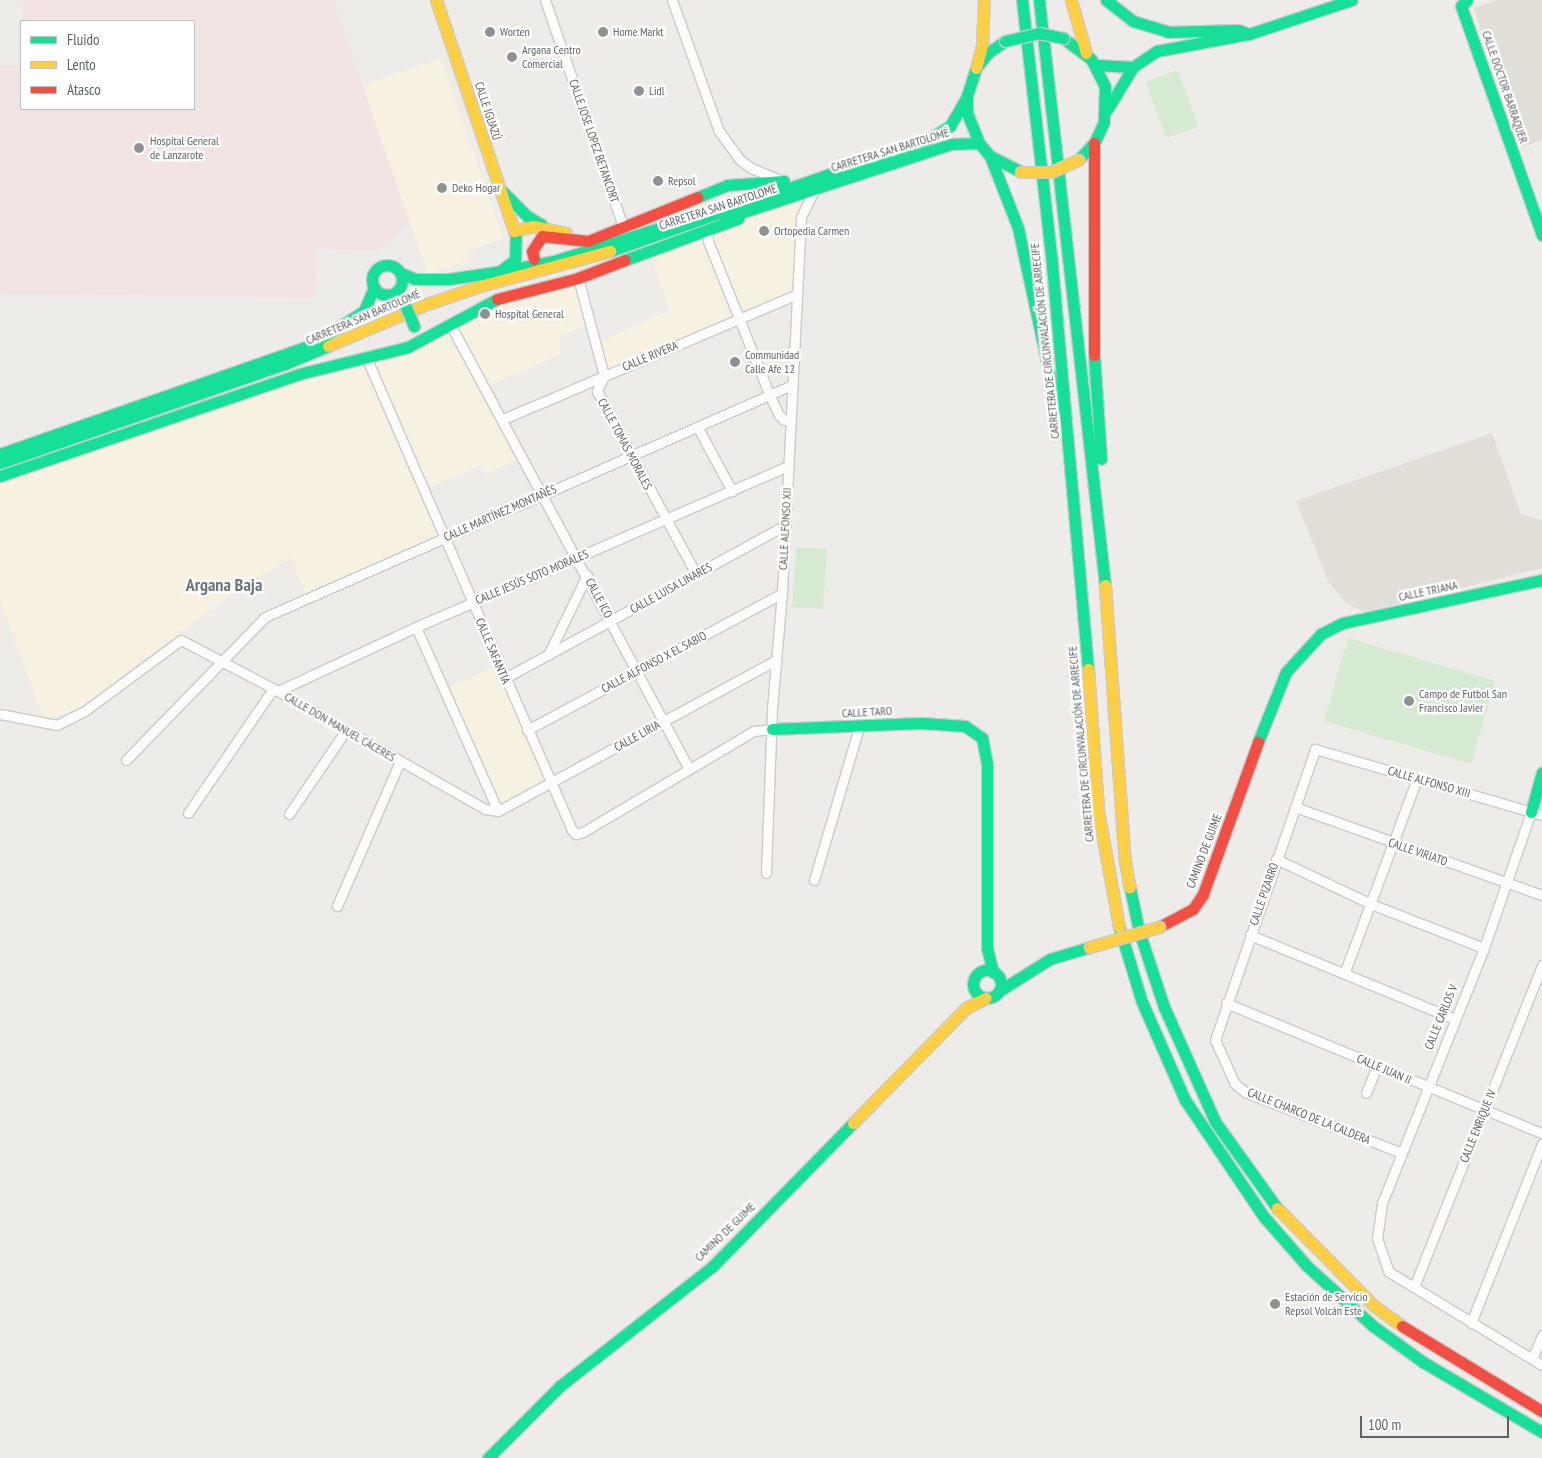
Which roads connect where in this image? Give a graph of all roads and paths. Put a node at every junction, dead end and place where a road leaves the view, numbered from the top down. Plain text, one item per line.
1 (436, 0) edge
2 (545, 0) edge
3 (672, 0) edge
4 (984, 0) edge
5 (1022, 0) edge
6 (1039, 0) edge
7 (1071, 0) edge
8 (1106, 0) edge
9 (1352, 0) edge
10 (1464, 3) edge
11 (1249, 34) junction
12 (1086, 53) junction
13 (1096, 65) junction
14 (1132, 67) junction
15 (976, 68) junction
16 (967, 96) junction
17 (1107, 110) junction
18 (1094, 143) junction
19 (979, 144) junction
20 (990, 156) junction
21 (822, 177) junction
22 (784, 181) junction
23 (500, 189) junction
24 (813, 189) junction
25 (740, 204) junction
26 (773, 204) junction
27 (618, 228) junction
28 (707, 231) junction
29 (544, 232) junction
30 (515, 233) junction
31 (1542, 235) edge
32 (634, 249) joint
33 (539, 261) junction
34 (499, 271) junction
35 (401, 273) junction
36 (578, 278) junction
37 (374, 287) junction
38 (397, 292) junction
39 (797, 294) junction
40 (738, 319) junction
41 (450, 324) junction
42 (422, 340) junction
43 (366, 356) junction
44 (604, 376) junction
45 (792, 385) junction
46 (770, 396) junction
47 (503, 418) junction
48 (790, 419) junction
49 (698, 428) junction
50 (0, 454) edge
51 (632, 454) junction
52 (0, 463) edge
53 (788, 466) junction
54 (0, 468) edge
55 (0, 476) edge
56 (732, 491) junction
57 (542, 494) junction
58 (666, 519) junction
59 (784, 526) junction
60 (1078, 532) junction
61 (445, 537) junction
62 (577, 557) junction
63 (1104, 572) junction
64 (696, 574) junction
65 (587, 575) junction
66 (1542, 580) edge
67 (782, 593) junction
68 (472, 603) junction
69 (612, 622) junction
70 (416, 627) junction
71 (1321, 634) joint
72 (547, 656) junction
73 (776, 660) junction
74 (222, 662) junction
75 (637, 671) junction
76 (505, 678) junction
77 (275, 690) junction
78 (0, 714) edge
79 (663, 722) junction
80 (859, 727) junction
81 (346, 730) junction
82 (527, 730) junction
83 (772, 730) junction
84 (1315, 749) joint
85 (126, 760) dead end
86 (400, 761) junction
87 (689, 769) junction
88 (1542, 772) edge
89 (1417, 779) junction
90 (552, 784) junction
91 (1295, 807) junction
92 (498, 811) junction
93 (188, 813) dead end
94 (1536, 813) edge
95 (289, 814) dead end
96 (1393, 843) junction
97 (1276, 860) junction
98 (766, 873) dead end
99 (814, 880) dead end
100 (1505, 882) junction
101 (1542, 895) edge
102 (1371, 904) junction
103 (337, 906) dead end
104 (1250, 935) junction
105 (987, 948) junction
106 (1484, 948) junction
107 (1542, 965) edge
108 (994, 973) junction
109 (1344, 974) junction
110 (977, 975) junction
111 (1017, 977) junction
112 (973, 987) junction
113 (999, 991) junction
114 (986, 998) junction
115 (1226, 1003) junction
116 (966, 1008) junction
117 (1455, 1019) junction
118 (1215, 1040) joint
119 (1377, 1066) junction
120 (1428, 1087) junction
121 (1366, 1093) dead end
122 (1484, 1110) junction
123 (1542, 1133) edge
124 (1542, 1144) edge
125 (1402, 1153) junction
126 (1414, 1287) junction
127 (1471, 1323) junction
128 (1542, 1335) edge
129 (1532, 1359) junction
130 (1542, 1365) edge
131 (1542, 1411) edge
132 (1542, 1432) edge
133 (488, 1458) edge

1 - 23 main road, CALLE IGUAZÚ
2 - 27 street, CALLE JOSE LOPEZ BETANCORT
3 - 22 street
4 - 15 main road
5 - 60 main road, CARRETERA DE CIRCUNVALACIÓN DE ARRECIFE
6 - 63 main road
7 - 12 main road
8 - 11 main road
9 - 11 main road
10 - 31 main road, CALLE DOCTOR BARRAQUER
11 - 14 main road
12 - 13 main road
12 - 15 main road, bridge
13 - 14 main road
13 - 17 main road
14 - 17 main road
15 - 16 main road
16 - 19 main road
16 - 21 main road, CARRETERA SAN BARTOLOMÉ
17 - 18 main road
18 - 20 main road, bridge
18 - 63 main road
19 - 20 main road
19 - 24 main road, CARRETERA SAN BARTOLOMÉ
20 - 60 main road
21 - 22 main road
21 - 25 main road, CARRETERA SAN BARTOLOMÉ
22 - 27 main road
23 - 29 main road
23 - 30 main road, CALLE IGUAZÚ
24 - 26 main road, CARRETERA SAN BARTOLOME
24 - 39 street, CALLE ALFONSO XII
25 - 33 main road, CARRETERA SAN BARTOLOMÉ
25 - 52 main road, CARRETERA SAN BARTOLOMÉ
26 - 28 main road
26 - 32 main road, CARRETERA SAN BARTOLOME
27 - 29 main road
28 - 36 main road
28 - 40 street
29 - 30 main road
29 - 33 main road
30 - 33 main road
30 - 34 main road
32 - 54 main road, CARRETERA SAN BARTOLOMÉ
33 - 34 main road, CARRETERA SAN BARTOLOMÉ
34 - 35 main road, CARRETERA SAN BARTOLOMÉ
35 - 37 main road
35 - 38 main road
36 - 41 main road
36 - 44 street, CALLE TOMAS MORALES
37 - 38 main road
37 - 50 main road, CARRETERA SAN BARTOLOMÉ
38 - 42 main road, bridge
39 - 40 street, CALLE RIVERA
39 - 45 street, CALLE ALFONSO XII
40 - 44 street, CALLE RIVERA
40 - 46 street
41 - 42 main road
41 - 47 street, CALLE ICO
42 - 43 main road
43 - 55 main road
43 - 61 street, CALLE SAFANTIA
44 - 47 street, CALLE RIVERA
44 - 51 street, CALLE TOMAS MORALES
45 - 46 street, CALLE MARTÍNEZ MONTAÑÉS
45 - 48 street, CALLE ALFONSO XII
46 - 48 street
46 - 49 street, CALLE MARTÍNEZ MONTAÑÉS
47 - 57 street, CALLE ICO
48 - 53 street, CALLE ALFONSO XII
49 - 51 street, CALLE MARTÍNEZ MONTAÑÉS
49 - 56 street
51 - 57 street, CALLE MARTÍNEZ MONTAÑÉS
51 - 58 street, CALLE TOMAS MORALES
53 - 56 street, CALLE JESÚS SOTO MORALES
53 - 59 street, CALLE ALFONSO XII
56 - 58 street, CALLE JESÚS SOTO MORALES
57 - 61 street, CALLE MARTÍNEZ MONTAÑÉS
57 - 62 street, CALLE ICO
58 - 62 street, CALLE JESÚS SOTO MORALES
58 - 64 street, CALLE TOMAS MORALES
59 - 64 street, CALLE LUISA LINARES
59 - 67 street, CALLE ALFONSO XII
60 - 132 main road, CARRETERA DE CIRCUNVALACIÓN DE ARRECIFE
61 - 68 street, CALLE SAFANTIA
61 - 74 street, CALLE MARTÍNEZ MONTAÑÉS
62 - 65 street, CALLE ICO
62 - 68 street, CALLE JESÚS SOTO MORALES
63 - 131 main road
64 - 69 street, CALLE LUISA LINARES
65 - 69 street, CALLE ICO
65 - 72 street
66 - 71 main road, CALLE TRIANA
67 - 73 street, CALLE ALFONSO XII
67 - 75 street, CALLE ALFONSO X EL SABIO
68 - 70 street, CALLE JESÚS SOTO MORALES
68 - 76 street, CALLE SAFANTIA
69 - 72 street, CALLE LUISA LINARES
69 - 75 street, CALLE ICO
70 - 77 street, CALLE JESÚS SOTO MORALES
70 - 92 street
71 - 111 main road, CAMINO DE GUIME, bridge
72 - 76 street, CALLE LUISA LINARES
73 - 79 street, CALLE LIRIA
73 - 83 street, CALLE ALFONSO XII
74 - 77 street, CALLE DON MANUEL CÁCERES
74 - 78 street, CALLE DON MANUEL CÁCERES
74 - 85 street, CALLE MARTÍNEZ MONTAÑÉS
75 - 79 street, CALLE ICO
75 - 82 street, CALLE ALFONSO X EL SABIO
76 - 82 street, CALLE SAFANTIA
77 - 81 street, CALLE DON MANUEL CÁCERES
77 - 93 street
79 - 87 street, CALLE ICO
79 - 90 street, CALLE LIRIA
80 - 83 main road, CALLE TARO
80 - 99 street
80 - 105 main road, CALLE TARO
81 - 86 street, CALLE DON MANUEL CÁCERES
81 - 95 street
82 - 90 street, CALLE SAFANTIA
83 - 87 street
83 - 98 street, CALLE ALFONSO XII
84 - 89 street, CALLE ALFONSO XIII
84 - 91 street, CALLE PIZARRO
86 - 92 street, CALLE DON MANUEL CÁCERES
86 - 103 street
87 - 90 street, CALLE SAFANTIA
88 - 94 main road, CALLE CARLOS V
89 - 94 street, CALLE ALFONSO XIII
89 - 96 street
90 - 92 street, CALLE LIRIA
91 - 96 street, CALLE VIRIATO
91 - 97 street, CALLE PIZARRO
94 - 100 street, CALLE CARLOS V
96 - 100 street, CALLE VIRIATO
96 - 102 street
97 - 102 street
97 - 104 street, CALLE PIZARRO
100 - 101 street, CALLE VIRIATO
100 - 106 street, CALLE CARLOS V
102 - 106 street
102 - 109 street
104 - 109 street
104 - 115 street, CALLE PIZARRO
105 - 108 main road
105 - 110 main road
106 - 117 street, CALLE CARLOS V
107 - 122 street, CALLE ENRIQUE IV
108 - 110 main road
108 - 111 main road
108 - 113 main road
109 - 117 street
110 - 112 main road
111 - 113 main road, CAMINO DE GUIME
112 - 114 main road
112 - 116 main road, CAMINO DE GUIME
113 - 114 main road
114 - 116 main road, CAMINO DE GUIME
115 - 118 street, CALLE PIZARRO
115 - 119 street, CALLE JUAN II
116 - 133 main road, CAMINO DE GUIME
117 - 120 street, CALLE CARLOS V
118 - 125 street, CALLE CHARCO DE LA CALDERA
119 - 120 street, CALLE JUAN II
119 - 121 street
120 - 122 street, CALLE JUAN II
120 - 125 street, CALLE CARLOS V
122 - 123 street, CALLE JUAN II
122 - 126 street, CALLE ENRIQUE IV
124 - 127 street
125 - 126 street, CALLE CARLOS V
126 - 127 street
127 - 129 street
128 - 129 street
129 - 130 street

